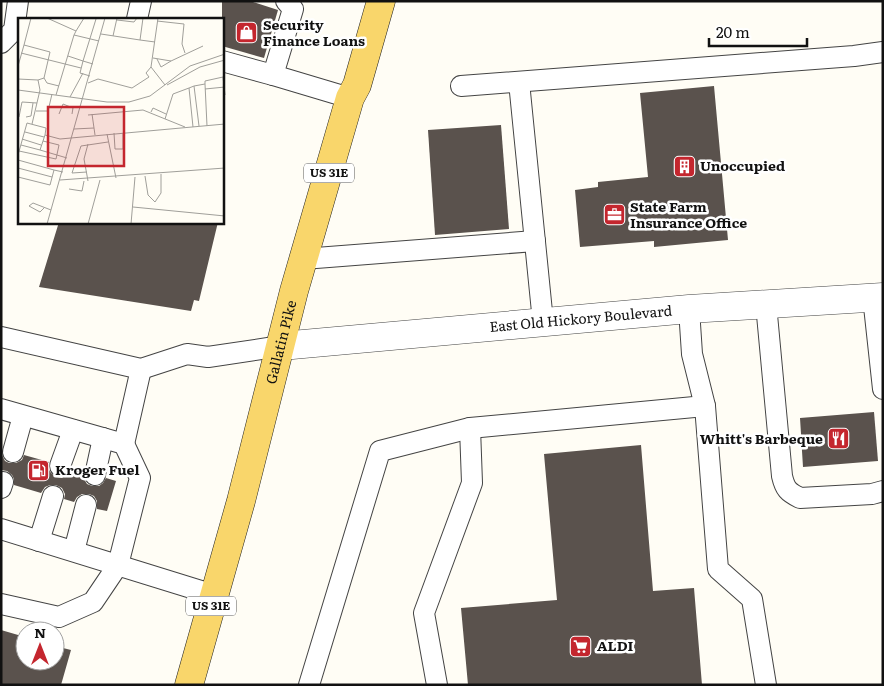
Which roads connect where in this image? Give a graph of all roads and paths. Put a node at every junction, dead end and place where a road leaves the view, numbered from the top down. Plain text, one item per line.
1 (18, 1) edge
2 (141, 1) edge
3 (286, 1) edge
4 (381, 1) edge
5 (137, 18) edge
6 (1, 43) edge
7 (883, 52) edge
8 (224, 62) edge
9 (273, 75) junction
10 (519, 82) junction
11 (462, 86) dead end
12 (350, 98) junction
13 (535, 241) junction
14 (303, 259) junction
15 (878, 297) edge
16 (766, 304) junction
17 (689, 309) junction
18 (543, 322) junction
19 (1, 337) edge
20 (281, 346) junction
21 (141, 369) junction
22 (883, 389) edge
23 (704, 406) junction
24 (1, 409) edge
25 (23, 416) junction
26 (470, 428) junction
27 (73, 430) junction
28 (103, 438) junction
29 (124, 444) junction
30 (13, 452) dead end
31 (60, 466) dead end
32 (95, 475) dead end
33 (883, 491) edge
34 (53, 496) dead end
35 (86, 505) dead end
36 (1, 529) edge
37 (39, 541) junction
38 (74, 551) junction
39 (118, 564) junction
40 (214, 595) junction
41 (1, 604) edge
42 (189, 685) edge
43 (309, 685) edge
44 (437, 685) edge
45 (766, 685) edge

1 - 6 lane
2 - 5 lane
3 - 9 lane
4 - 12 main road, Gallatin Pike / US 31E
7 - 10 lane
8 - 9 lane
9 - 12 lane
10 - 11 lane
10 - 13 lane
12 - 14 main road, Gallatin Pike / US 31E
13 - 14 lane
13 - 18 lane
14 - 20 main road, Gallatin Pike / US 31E
15 - 16 street, East Old Hickory Boulevard
15 - 22 lane
16 - 17 street, East Old Hickory Boulevard
16 - 33 lane
17 - 18 street, East Old Hickory Boulevard
17 - 23 lane
18 - 20 street, East Old Hickory Boulevard
19 - 21 lane
20 - 21 lane
20 - 40 main road, Gallatin Pike / US 31E
21 - 29 lane
23 - 26 lane
23 - 45 lane
24 - 25 lane
25 - 27 lane
25 - 30 lane
26 - 43 lane
26 - 44 lane
27 - 28 lane
27 - 31 lane
28 - 29 lane
28 - 32 lane
29 - 39 lane
34 - 37 lane
35 - 38 lane
36 - 37 lane
37 - 38 lane
38 - 39 lane
39 - 40 lane
39 - 41 lane
40 - 42 main road, Gallatin Pike / US 31E

